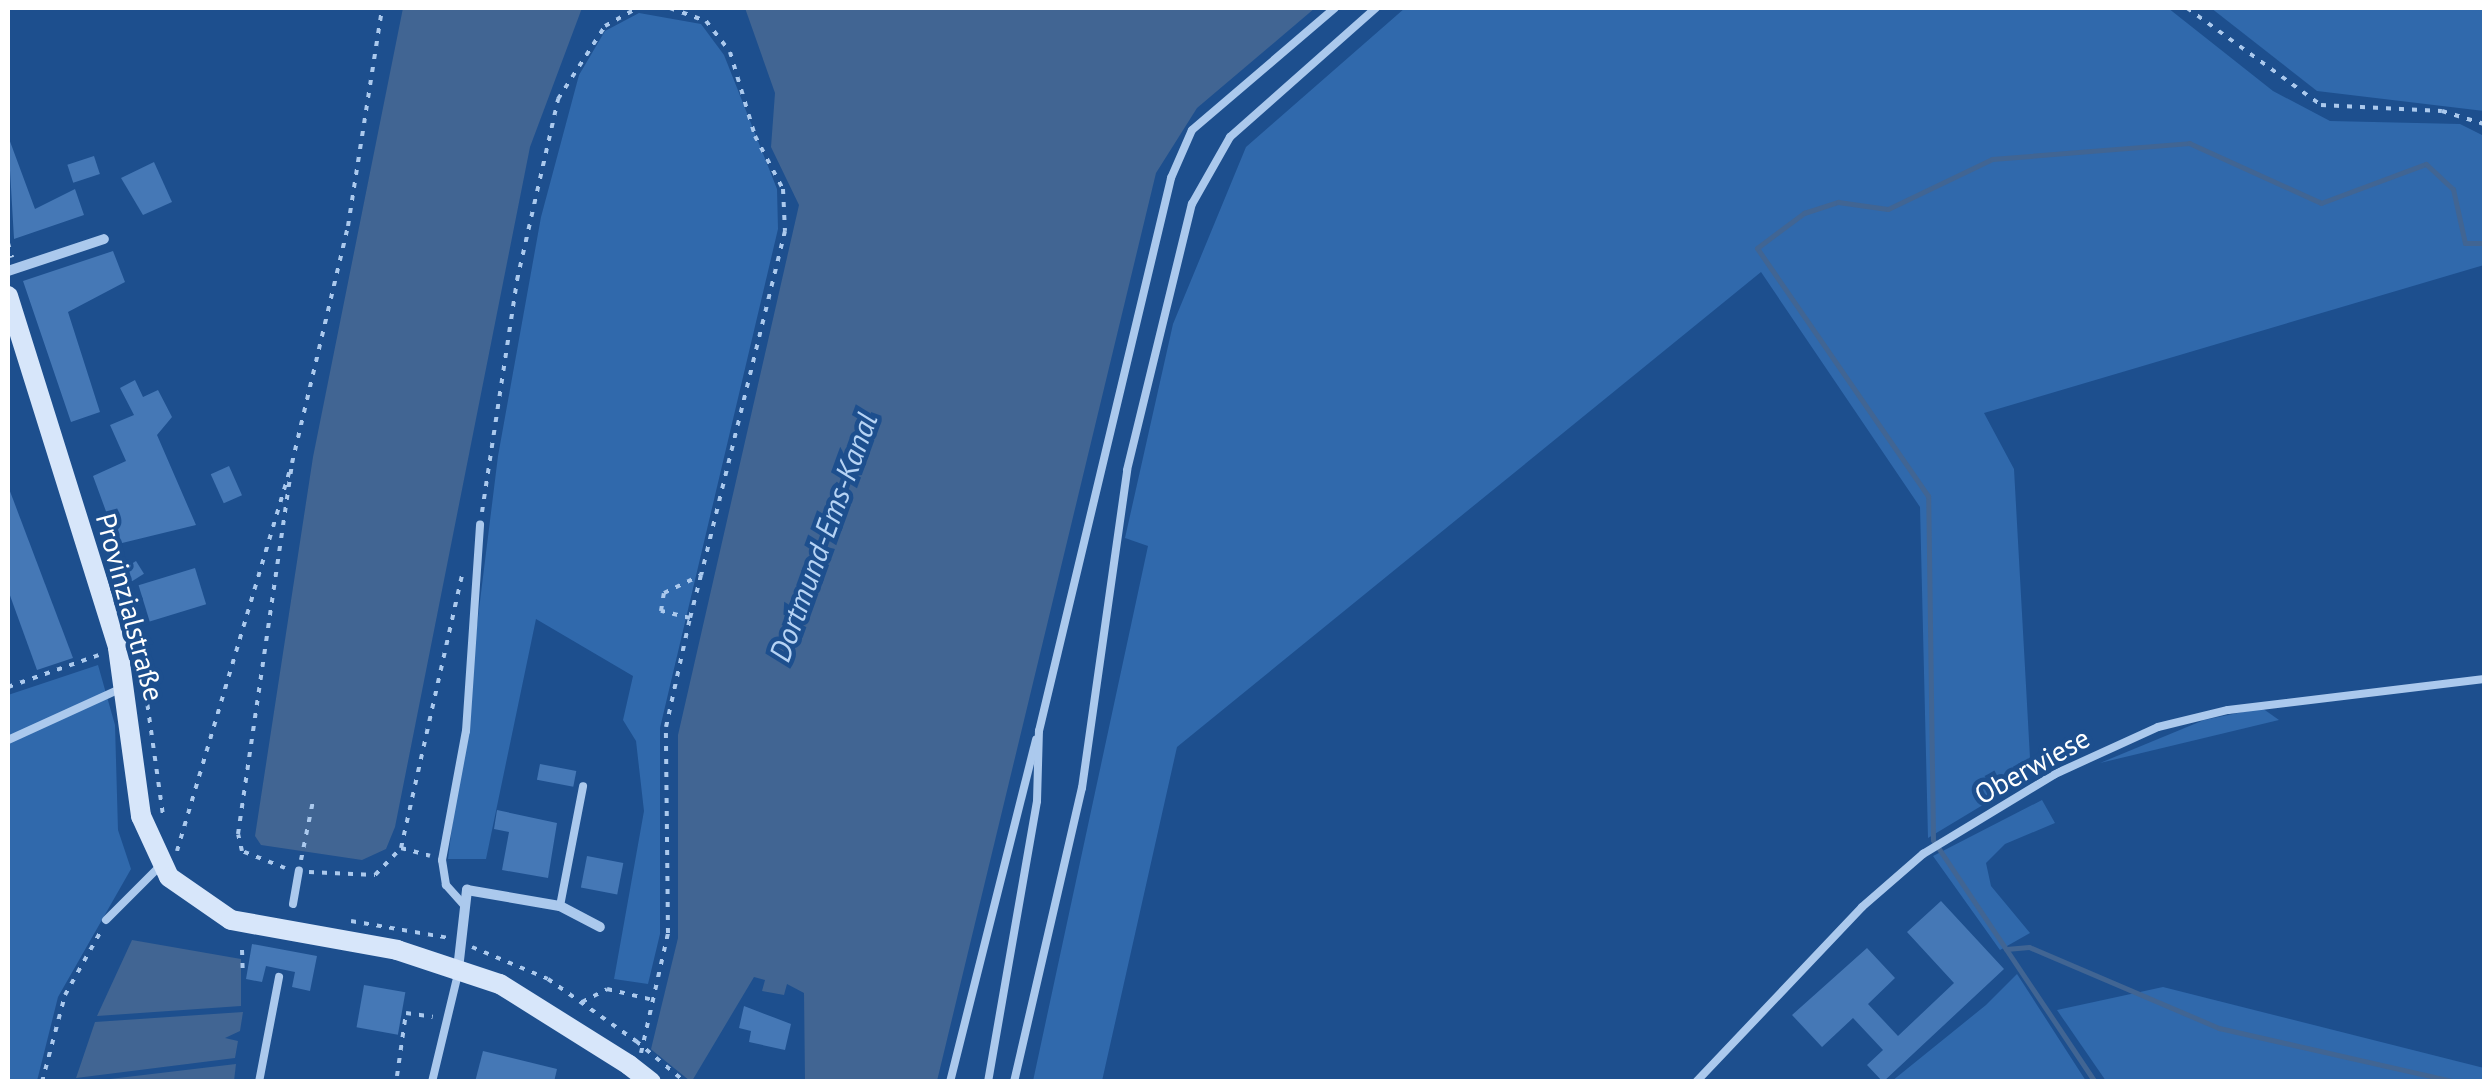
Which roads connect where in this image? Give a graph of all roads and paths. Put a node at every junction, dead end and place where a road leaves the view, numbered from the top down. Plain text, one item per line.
1 (382, 8) edge
2 (638, 8) edge
3 (670, 8) edge
4 (1335, 8) edge
5 (1376, 8) edge
6 (2187, 8) edge
7 (2484, 124) edge
8 (104, 240) dead end
9 (8, 271) edge
10 (8, 296) edge
11 (292, 462) junction
12 (480, 524) joint
13 (464, 565) dead end
14 (702, 575) junction
15 (690, 618) junction
16 (118, 648) junction
17 (2484, 679) edge
18 (8, 686) edge
19 (127, 687) junction
20 (150, 700) dead end
21 (1039, 731) junction
22 (8, 740) edge
23 (583, 786) dead end
24 (313, 801) dead end
25 (164, 830) dead end
26 (170, 842) dead end
27 (304, 846) dead end
28 (401, 848) junction
29 (168, 859) junction
30 (442, 860) junction
31 (189, 867) dead end
32 (299, 870) junction
33 (293, 904) dead end
34 (464, 905) junction
35 (560, 906) junction
36 (106, 920) joint
37 (334, 921) dead end
38 (600, 927) dead end
39 (460, 942) junction
40 (242, 950) dead end
41 (458, 970) junction
42 (244, 973) dead end
43 (279, 978) dead end
44 (653, 1000) junction
45 (582, 1002) junction
46 (448, 1020) junction
47 (639, 1071) edge
48 (397, 1076) dead end
49 (42, 1082) edge
50 (259, 1082) edge
51 (432, 1082) edge
52 (686, 1082) edge
53 (950, 1082) edge
54 (988, 1082) edge
55 (1014, 1082) edge
56 (1696, 1082) edge

1 - 11 path
2 - 12 path
3 - 14 path
4 - 21 lane
5 - 55 lane
6 - 7 path
8 - 9 street
10 - 16 main road, Provinzialstraße
11 - 29 path
11 - 32 path
12 - 30 lane
13 - 28 path
14 - 15 path
14 - 15 path
15 - 44 path
16 - 18 path
16 - 19 main road, Provinzialstraße
17 - 56 lane, Oberwiese
19 - 22 lane
19 - 29 main road, Provinzialstraße
20 - 25 path
21 - 53 lane
21 - 54 lane
23 - 35 lane
24 - 27 path
26 - 29 path
28 - 30 path
28 - 32 path
29 - 31 path
29 - 36 lane
29 - 41 main road, Provinzialstraße
30 - 34 lane
32 - 33 lane
34 - 35 street
34 - 39 street
35 - 38 street
36 - 49 path
37 - 39 path
39 - 41 street
39 - 45 path
40 - 42 path
41 - 46 lane
41 - 47 main road
43 - 50 lane
44 - 45 path
44 - 47 path
45 - 52 path, bridge
46 - 48 path
46 - 51 lane

